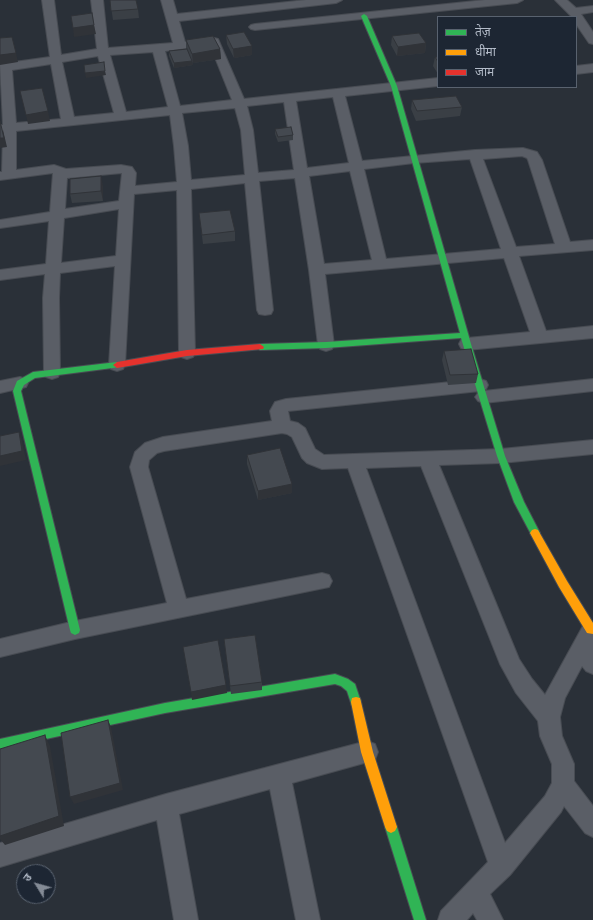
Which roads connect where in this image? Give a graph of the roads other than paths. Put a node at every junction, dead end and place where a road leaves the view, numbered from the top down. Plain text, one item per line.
1 (48, 0) edge
2 (167, 0) edge
3 (336, 0) edge
4 (517, 0) edge
5 (561, 0) edge
6 (311, 1) edge
7 (100, 3) edge
8 (379, 3) dead end
9 (348, 7) dead end
10 (593, 9) edge
11 (574, 12) junction
12 (364, 16) junction
13 (575, 16) edge
14 (172, 18) junction
15 (579, 26) edge
16 (255, 27) dead end
17 (229, 39) edge
18 (214, 41) junction
19 (593, 41) edge
20 (180, 46) junction
21 (158, 48) junction
22 (103, 52) junction
23 (56, 60) junction
24 (3, 67) edge
25 (593, 68) edge
26 (577, 70) edge
27 (437, 82) edge
28 (394, 86) junction
29 (338, 92) junction
30 (289, 97) junction
31 (240, 102) junction
32 (175, 109) junction
33 (122, 115) junction
34 (68, 121) junction
35 (5, 128) edge
36 (475, 154) junction
37 (414, 158) junction
38 (356, 166) junction
39 (301, 173) junction
40 (60, 174) junction
41 (5, 175) edge
42 (252, 178) junction
43 (184, 184) junction
44 (126, 197) junction
45 (58, 216) junction
46 (0, 224) edge
47 (593, 246) edge
48 (564, 248) junction
49 (510, 253) junction
50 (443, 259) junction
51 (123, 260) junction
52 (380, 264) junction
53 (53, 268) junction
54 (317, 270) junction
55 (0, 275) edge
56 (265, 310) dead end
57 (593, 332) edge
58 (540, 337) junction
59 (466, 339) junction
60 (326, 345) junction
61 (188, 353) junction
62 (117, 365) junction
63 (52, 373) junction
64 (20, 383) junction
65 (593, 385) edge
66 (0, 387) edge
67 (482, 391) junction
68 (282, 426) junction
69 (593, 447) edge
70 (501, 456) junction
71 (427, 459) junction
72 (355, 462) junction
73 (322, 581) dead end
74 (179, 609) junction
75 (75, 630) junction
76 (590, 642) edge
77 (0, 648) edge
78 (549, 717) junction
79 (0, 744) edge
80 (367, 752) junction
81 (279, 776) junction
82 (563, 785) junction
83 (166, 806) junction
84 (593, 825) edge
85 (0, 855) edge
86 (501, 866) junction
87 (475, 892) junction
88 (186, 920) edge
89 (308, 920) edge
90 (420, 920) edge
91 (450, 920) edge
92 (491, 920) edge

1 - 23 street
2 - 14 street
3 - 6 street
4 - 12 street
5 - 11 street
6 - 14 street
7 - 22 street
8 - 9 street
10 - 11 street
11 - 13 street
12 - 16 street
12 - 28 street
14 - 20 street
15 - 19 street
17 - 18 street
18 - 20 street
18 - 31 street
20 - 21 street
21 - 22 street
21 - 32 street
22 - 23 street
22 - 33 street
23 - 24 street
23 - 34 street
24 - 35 street
25 - 26 street
27 - 28 street
28 - 29 street
28 - 37 street
29 - 30 street
29 - 38 street
30 - 31 street
30 - 39 street
31 - 32 street
31 - 42 street
32 - 33 street
32 - 43 street
33 - 34 street
34 - 35 street
35 - 41 street
36 - 37 street
36 - 48 street
36 - 49 street
37 - 38 street
37 - 50 street
38 - 39 street
38 - 52 street
39 - 42 street
39 - 54 street
40 - 41 street
40 - 44 street
40 - 45 street
42 - 43 street
42 - 56 street
43 - 44 street
43 - 61 street
44 - 45 street
44 - 51 street
45 - 46 street
45 - 53 street
47 - 48 street
48 - 49 street
49 - 50 street
49 - 58 street
50 - 52 street
50 - 59 street
51 - 53 street
51 - 62 street
52 - 54 street
53 - 55 street
53 - 63 street
54 - 60 street
57 - 58 street
58 - 59 street
59 - 60 street
59 - 67 street
60 - 61 street
61 - 62 street
62 - 63 street
63 - 64 street
64 - 66 street
64 - 75 street
65 - 67 street
67 - 68 street
67 - 70 street
68 - 72 street
68 - 74 street
69 - 70 street
70 - 71 street
70 - 76 street
71 - 72 street
71 - 78 street
72 - 86 street
73 - 74 street
74 - 75 street
75 - 77 street
76 - 78 street
78 - 82 street
79 - 80 street
80 - 81 street
80 - 90 street
81 - 83 street
81 - 89 street
82 - 84 street
82 - 86 street
83 - 85 street
83 - 88 street
86 - 87 street
87 - 91 street
87 - 92 street

